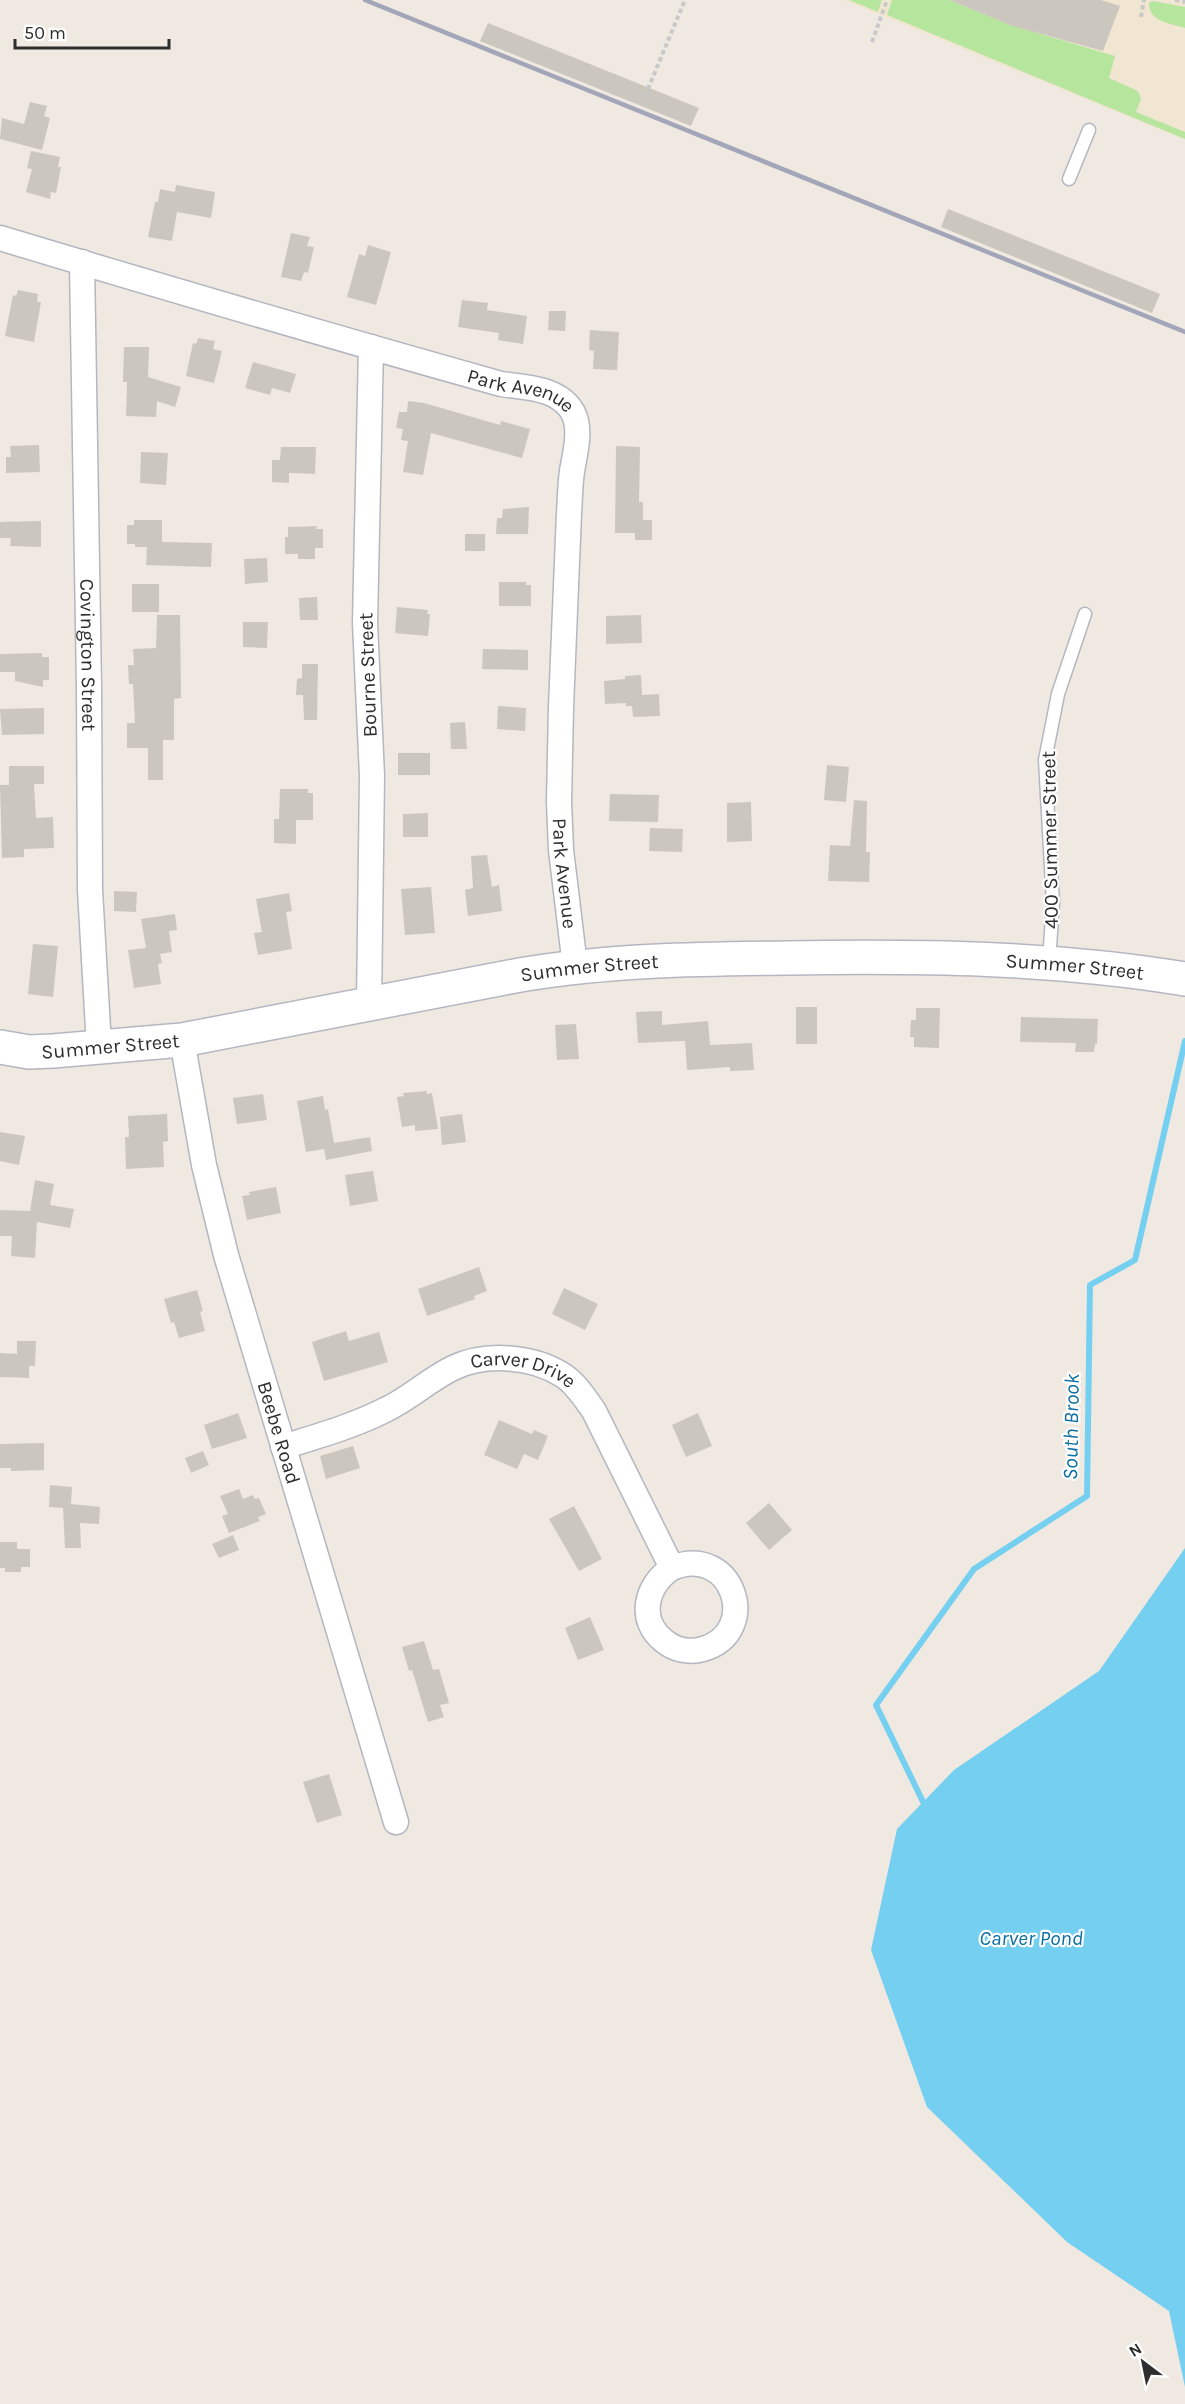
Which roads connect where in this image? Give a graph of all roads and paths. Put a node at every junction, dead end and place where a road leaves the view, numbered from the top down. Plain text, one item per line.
1 (685, 0) edge
2 (886, 0) edge
3 (1144, 0) edge
4 (1175, 0) edge
5 (1185, 2) edge
6 (1141, 17) dead end
7 (872, 42) dead end
8 (645, 96) dead end
9 (1089, 130) dead end
10 (1069, 179) dead end
11 (0, 238) edge
12 (82, 262) junction
13 (371, 347) junction
14 (1085, 614) dead end
15 (1049, 962) junction
16 (575, 966) junction
17 (1185, 979) edge
18 (369, 1004) junction
19 (182, 1040) junction
20 (99, 1046) junction
21 (0, 1047) edge
22 (283, 1447) junction
23 (672, 1568) dead end
24 (396, 1822) dead end

1 - 8 path
2 - 7 path
3 - 6 path
4 - 5 path
9 - 10 lane
11 - 12 street, Park Avenue
12 - 13 street, Park Avenue
12 - 20 street, Covington Street
13 - 16 street, Park Avenue
13 - 18 street, Bourne Street
14 - 15 lane, 400 Summer Street
15 - 16 main road, Summer Street
15 - 17 main road, Summer Street
16 - 18 main road, Summer Street
18 - 19 main road, Summer Street
19 - 20 main road, Summer Street
19 - 22 street, Beebe Road
20 - 21 main road, Summer Street
22 - 23 street, Carver Drive
22 - 24 street, Beebe Road

